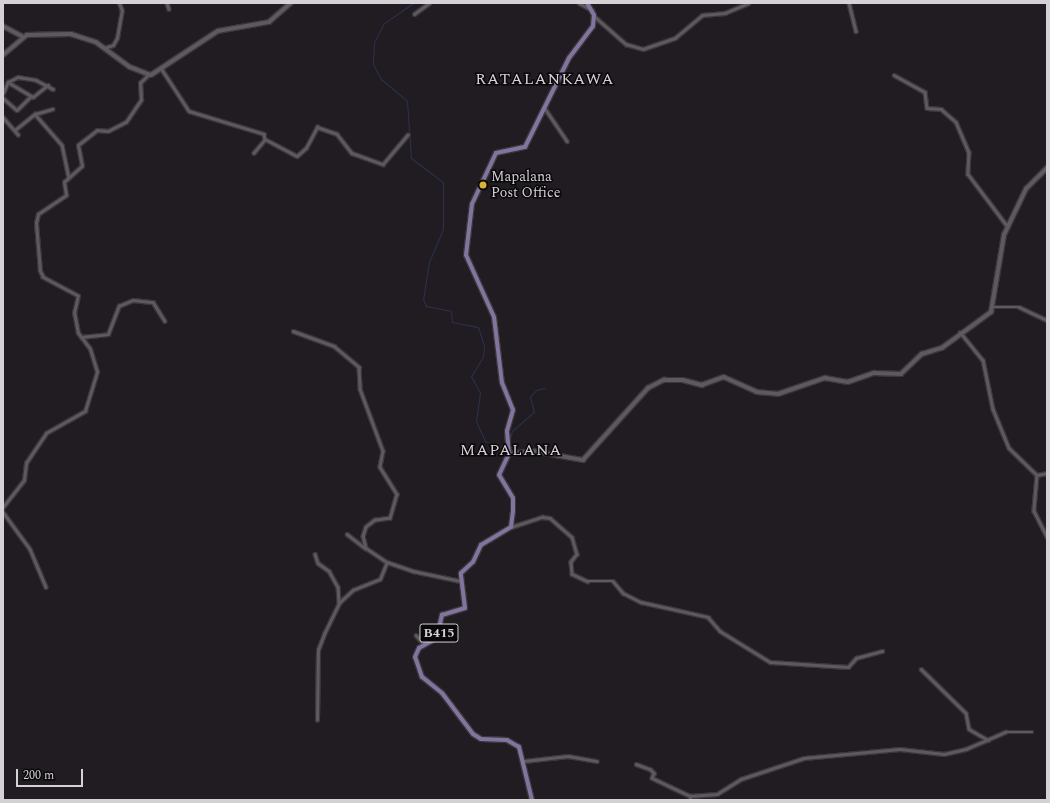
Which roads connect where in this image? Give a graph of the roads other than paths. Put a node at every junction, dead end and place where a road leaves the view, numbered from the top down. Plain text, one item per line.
1 (120, 3) edge
2 (167, 3) edge
3 (291, 3) edge
4 (429, 3) edge
5 (579, 3) edge
6 (587, 3) edge
7 (748, 3) edge
8 (849, 3) edge
9 (169, 9) dead end
10 (592, 10) junction
11 (414, 14) dead end
12 (594, 15) junction
13 (3, 26) edge
14 (856, 31) dead end
15 (22, 36) junction
16 (103, 48) junction
17 (3, 55) edge
18 (161, 68) junction
19 (148, 75) junction
20 (894, 75) dead end
21 (8, 82) junction
22 (48, 85) junction
23 (53, 89) dead end
24 (3, 93) edge
25 (30, 97) junction
26 (3, 98) edge
27 (544, 106) junction
28 (52, 109) dead end
29 (35, 114) junction
30 (3, 117) edge
31 (15, 130) junction
32 (18, 134) dead end
33 (407, 135) dead end
34 (265, 139) junction
35 (567, 141) dead end
36 (254, 153) dead end
37 (1047, 168) edge
38 (69, 177) junction
39 (1008, 228) junction
40 (993, 307) junction
41 (1047, 320) edge
42 (164, 321) dead end
43 (293, 331) dead end
44 (960, 332) junction
45 (80, 337) junction
46 (508, 454) junction
47 (1047, 473) edge
48 (1037, 475) junction
49 (3, 507) edge
50 (3, 512) edge
51 (511, 527) junction
52 (347, 534) dead end
53 (1047, 537) edge
54 (366, 548) junction
55 (315, 554) dead end
56 (387, 562) junction
57 (460, 581) junction
58 (46, 587) dead end
59 (339, 603) junction
60 (416, 635) dead end
61 (424, 644) junction
62 (882, 650) dead end
63 (921, 669) dead end
64 (317, 720) dead end
65 (1032, 732) dead end
66 (988, 740) junction
67 (524, 761) junction
68 (597, 761) dead end
69 (636, 764) dead end
70 (690, 796) junction
71 (532, 800) edge
72 (690, 800) edge

1 - 16 street
2 - 9 street
3 - 18 main road
4 - 11 street
5 - 10 street
6 - 10 main road
7 - 12 street
8 - 14 street
10 - 12 main road
12 - 27 main road
13 - 15 main road
15 - 16 main road
15 - 17 main road
16 - 19 main road
18 - 19 main road
18 - 34 street
19 - 38 street
20 - 39 street
21 - 22 street
21 - 24 street
21 - 25 street
22 - 23 street
22 - 25 street
25 - 26 street
27 - 35 street
27 - 46 main road
28 - 29 street
29 - 31 street
29 - 38 street
30 - 31 street
31 - 32 street
33 - 34 street
34 - 36 street
37 - 39 main road
38 - 45 street
39 - 40 main road
40 - 41 street
40 - 44 main road
42 - 45 street
43 - 54 street
44 - 46 main road
44 - 48 street
45 - 49 street
46 - 51 main road
47 - 48 street
48 - 53 street
50 - 58 street
51 - 57 main road
51 - 62 street
52 - 54 street
54 - 56 street
55 - 59 street
56 - 57 street
56 - 59 street
57 - 61 main road, B415
59 - 64 street
60 - 61 street
61 - 67 main road, B415
63 - 66 street
65 - 66 street
66 - 70 street
67 - 68 street
67 - 71 main road, B415
69 - 70 street
70 - 72 street

